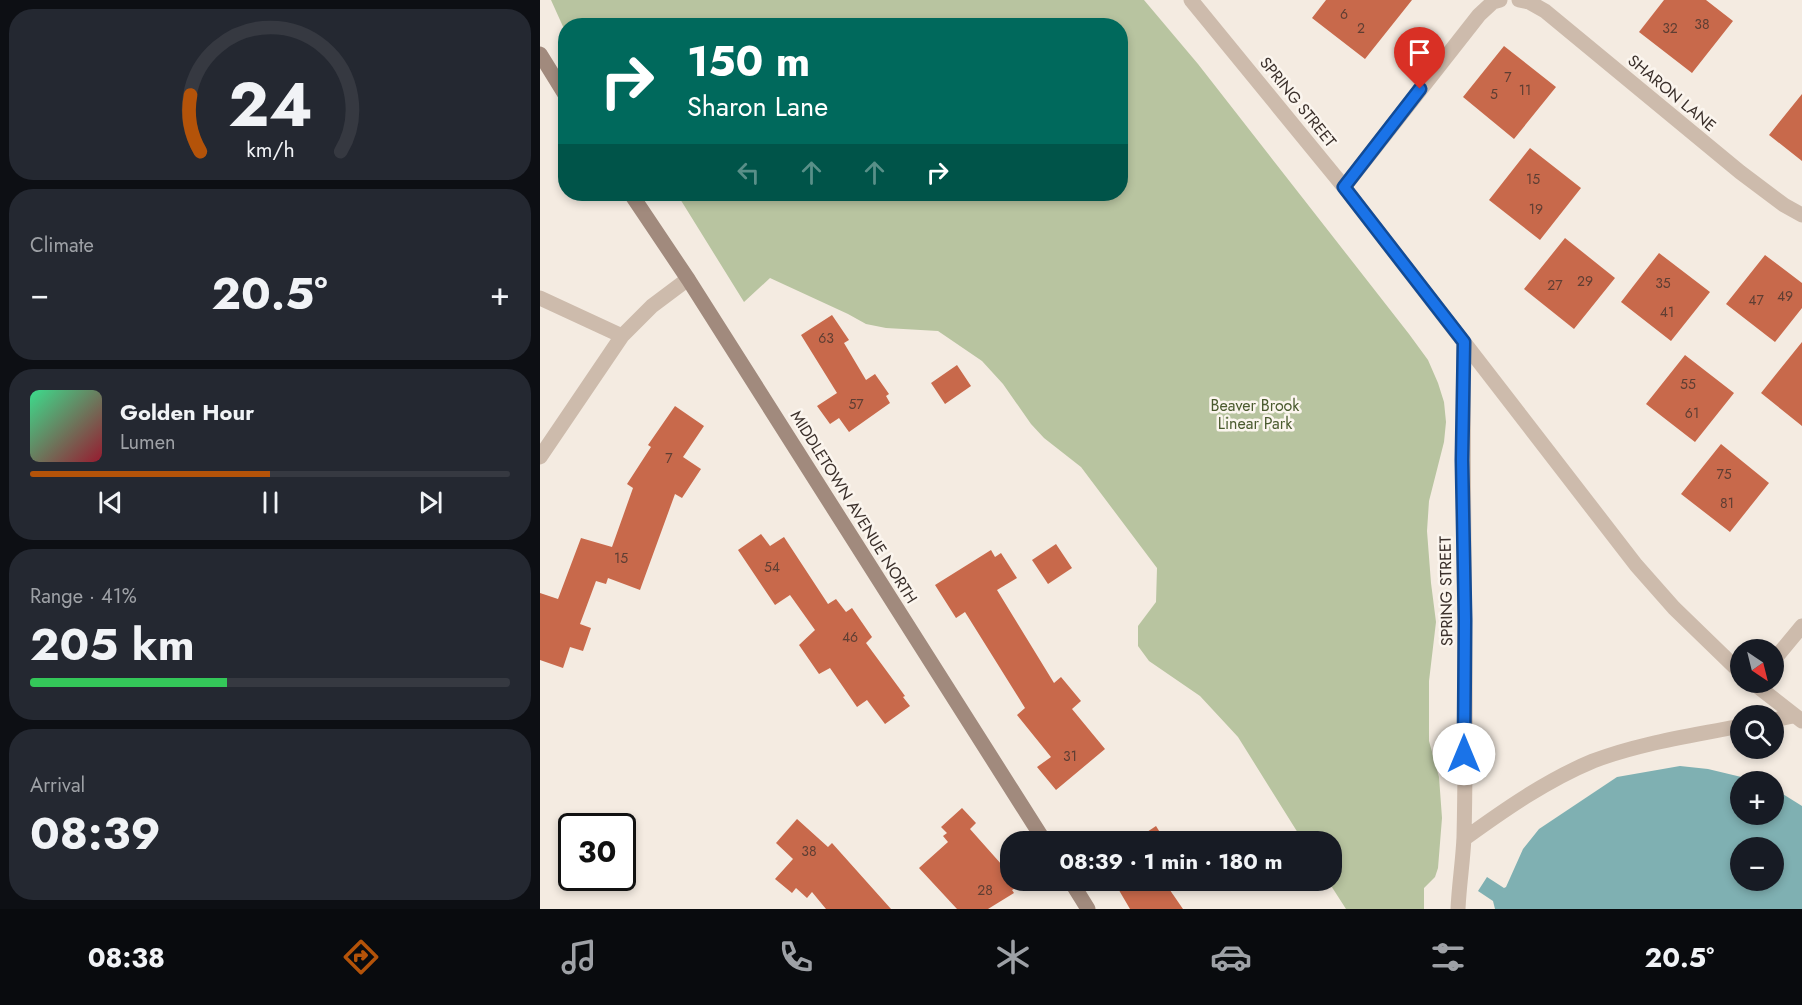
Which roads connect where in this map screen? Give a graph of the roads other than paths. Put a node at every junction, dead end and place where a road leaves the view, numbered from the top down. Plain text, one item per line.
1 (1191, 0) edge
2 (1500, 0) edge
3 (1519, 0) edge
4 (542, 57) edge
5 (558, 83) edge
6 (1344, 187) junction
7 (636, 201) edge
8 (1802, 215) edge
9 (688, 279) junction
10 (540, 298) edge
11 (622, 336) junction
12 (1464, 342) junction
13 (540, 458) edge
14 (1802, 626) edge
15 (1784, 648) edge
16 (1730, 662) edge
17 (1767, 693) edge
18 (1798, 718) edge
19 (1730, 728) edge
20 (1039, 831) edge
21 (1464, 839) junction
22 (1077, 891) edge
23 (1088, 909) edge
24 (1458, 909) edge

1 - 6 street, SPRING STREET
2 - 6 street
3 - 8 street, SHARON LANE
4 - 5 street
6 - 12 street, SPRING STREET
7 - 9 street, MIDDLETOWN AVENUE NORTH
9 - 11 street
9 - 20 street, MIDDLETOWN AVENUE NORTH
10 - 11 street
11 - 13 street
12 - 16 street, SPRING STREET
12 - 21 street, SPRING STREET
14 - 15 street
17 - 18 street
19 - 21 street
21 - 24 street, SPRING STREET
22 - 23 street

